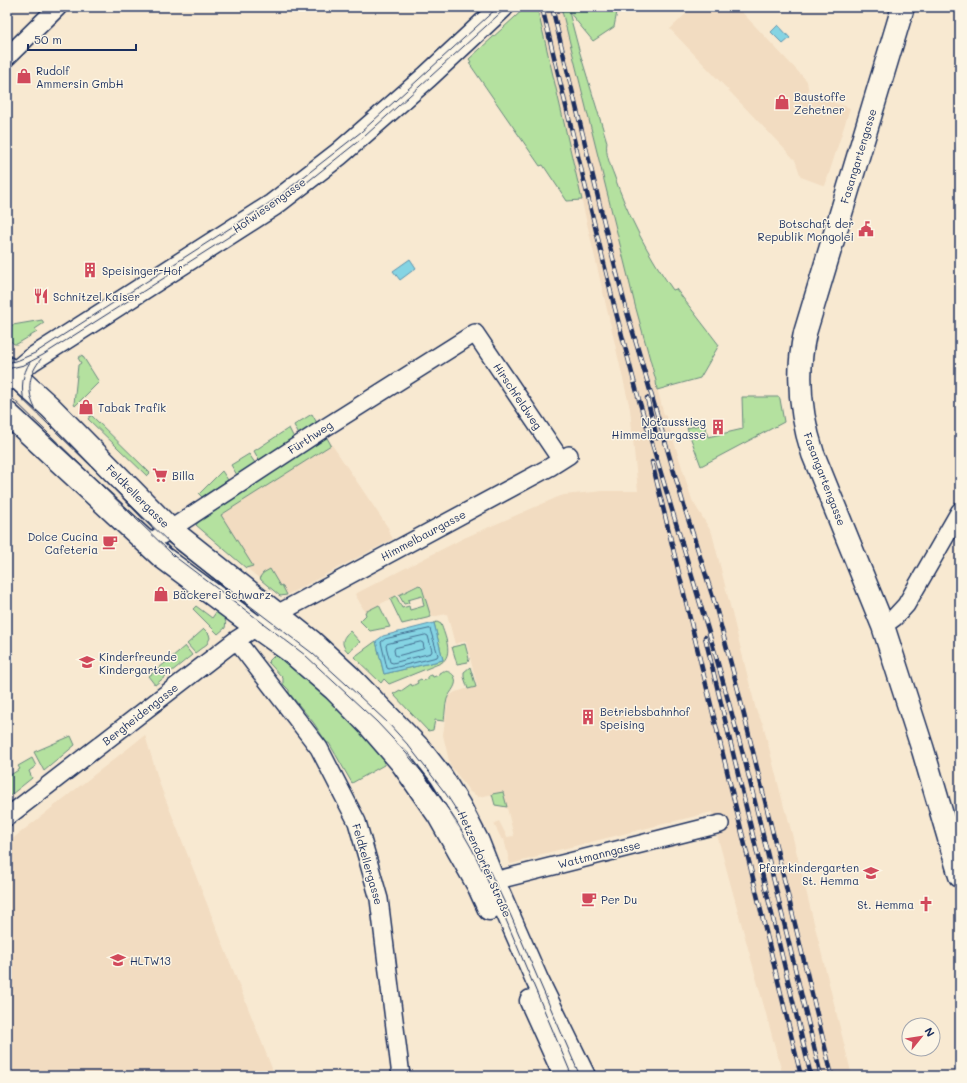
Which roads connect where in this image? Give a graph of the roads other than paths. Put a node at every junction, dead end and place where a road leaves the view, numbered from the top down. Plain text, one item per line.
1 (58, 7) edge
2 (502, 7) edge
3 (903, 7) edge
4 (7, 57) edge
5 (475, 333) joint
6 (9, 374) edge
7 (7, 413) edge
8 (565, 458) joint
9 (960, 511) edge
10 (170, 529) junction
11 (148, 544) junction
12 (276, 614) junction
13 (883, 626) junction
14 (256, 627) junction
15 (236, 640) junction
16 (7, 817) edge
17 (720, 824) dead end
18 (960, 876) edge
19 (486, 882) junction
20 (401, 1076) edge
21 (565, 1076) edge
22 (584, 1076) edge

1 - 4 street
2 - 6 main road, Hofwiesengasse
3 - 13 main road, Fasangartengasse
5 - 8 street, Hirschfeldweg
5 - 10 street, Fürthweg
6 - 10 main road, Feldkellergasse
7 - 11 main road
8 - 12 street, Himmelbaurgasse
9 - 13 street
10 - 11 street, Fürthweg
10 - 12 main road, Feldkellergasse
11 - 14 main road
12 - 14 street, Bergheidengasse
12 - 19 main road, Hetzendorfer Straße
13 - 18 main road, Fasangartengasse
14 - 15 street, Bergheidengasse
14 - 19 main road, Hetzendorfer Straße
15 - 16 street, Bergheidengasse
15 - 20 street, Feldkellergasse
17 - 19 street, Wattmanngasse
19 - 21 main road, Hetzendorfer Straße
19 - 22 main road, Hetzendorfer Straße

